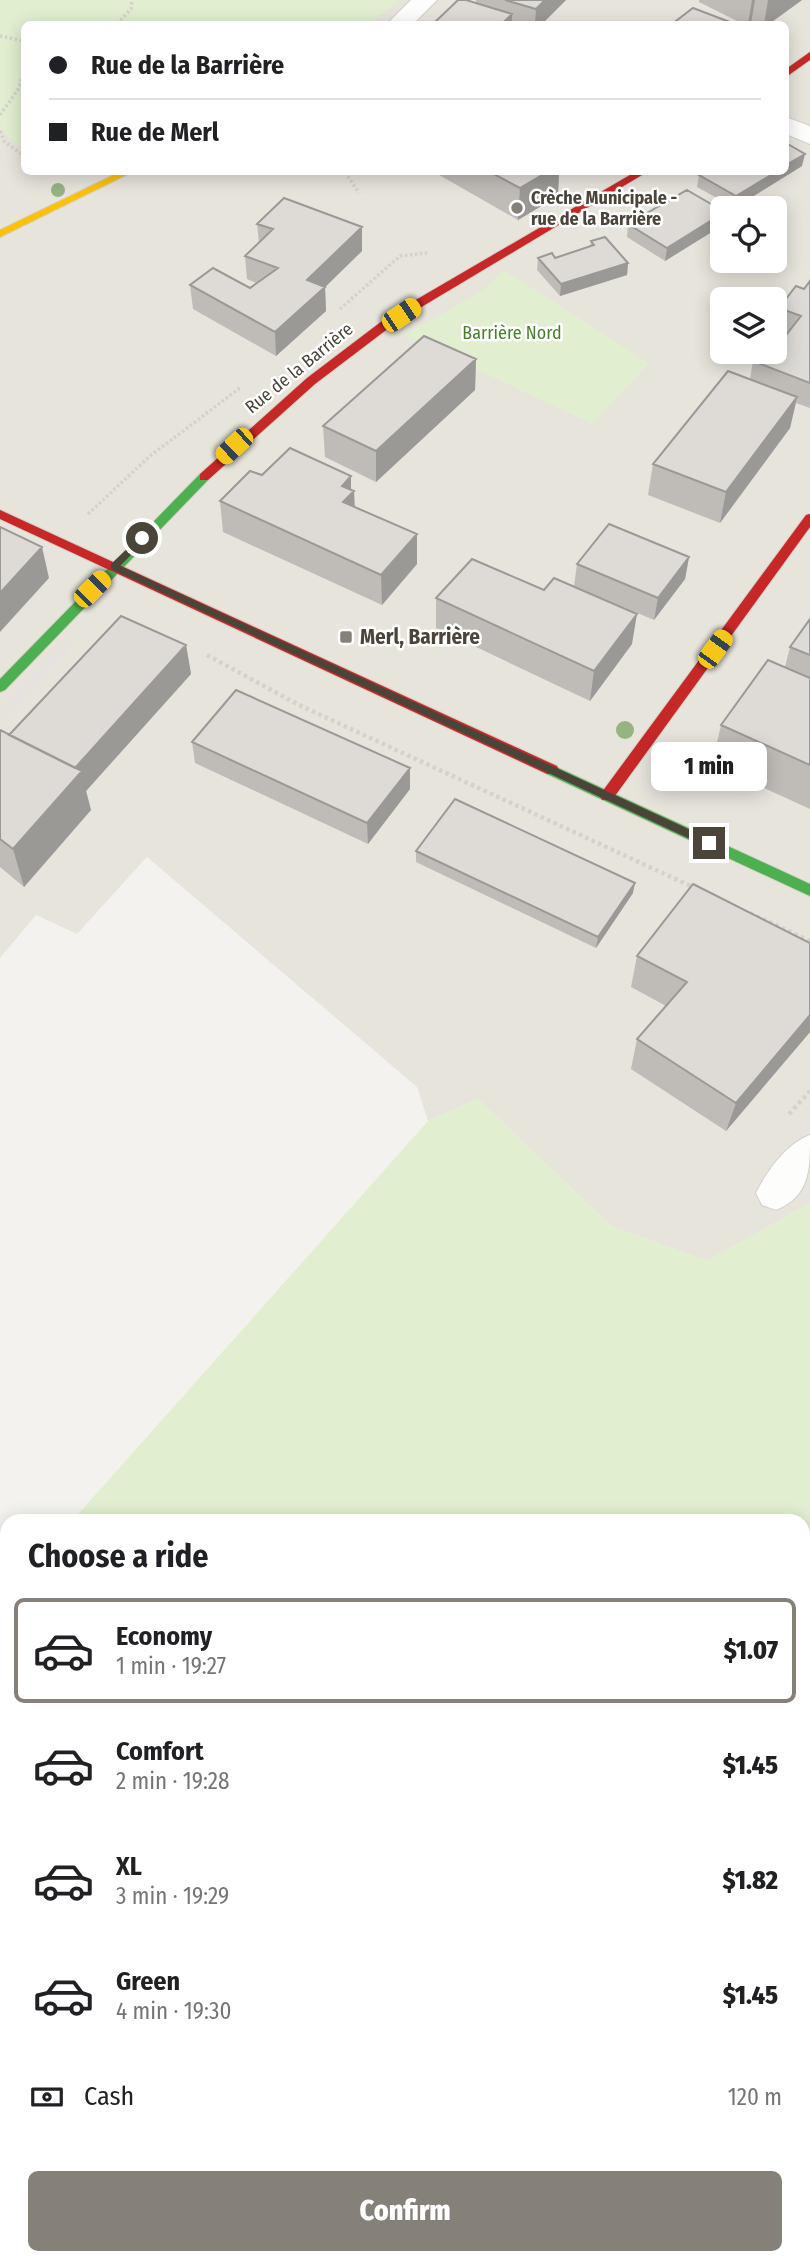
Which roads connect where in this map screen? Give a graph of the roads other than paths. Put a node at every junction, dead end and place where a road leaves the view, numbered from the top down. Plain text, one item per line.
1 (425, 0) edge
2 (402, 21) edge
3 (810, 55) edge
4 (789, 72) edge
5 (789, 126) edge
6 (810, 136) edge
7 (121, 175) edge
8 (637, 175) edge
9 (0, 234) edge
10 (0, 514) edge
11 (810, 519) edge
12 (114, 566) junction
13 (0, 687) edge
14 (607, 796) junction
15 (810, 890) edge
16 (810, 1152) edge
17 (776, 1193) dead end

1 - 2 street
3 - 4 street
5 - 6 street
7 - 9 street
8 - 12 street, Rue de la Barrière
10 - 12 street
11 - 14 street
12 - 13 street, Rue de la Barrière
12 - 14 street
14 - 15 street
16 - 17 street

